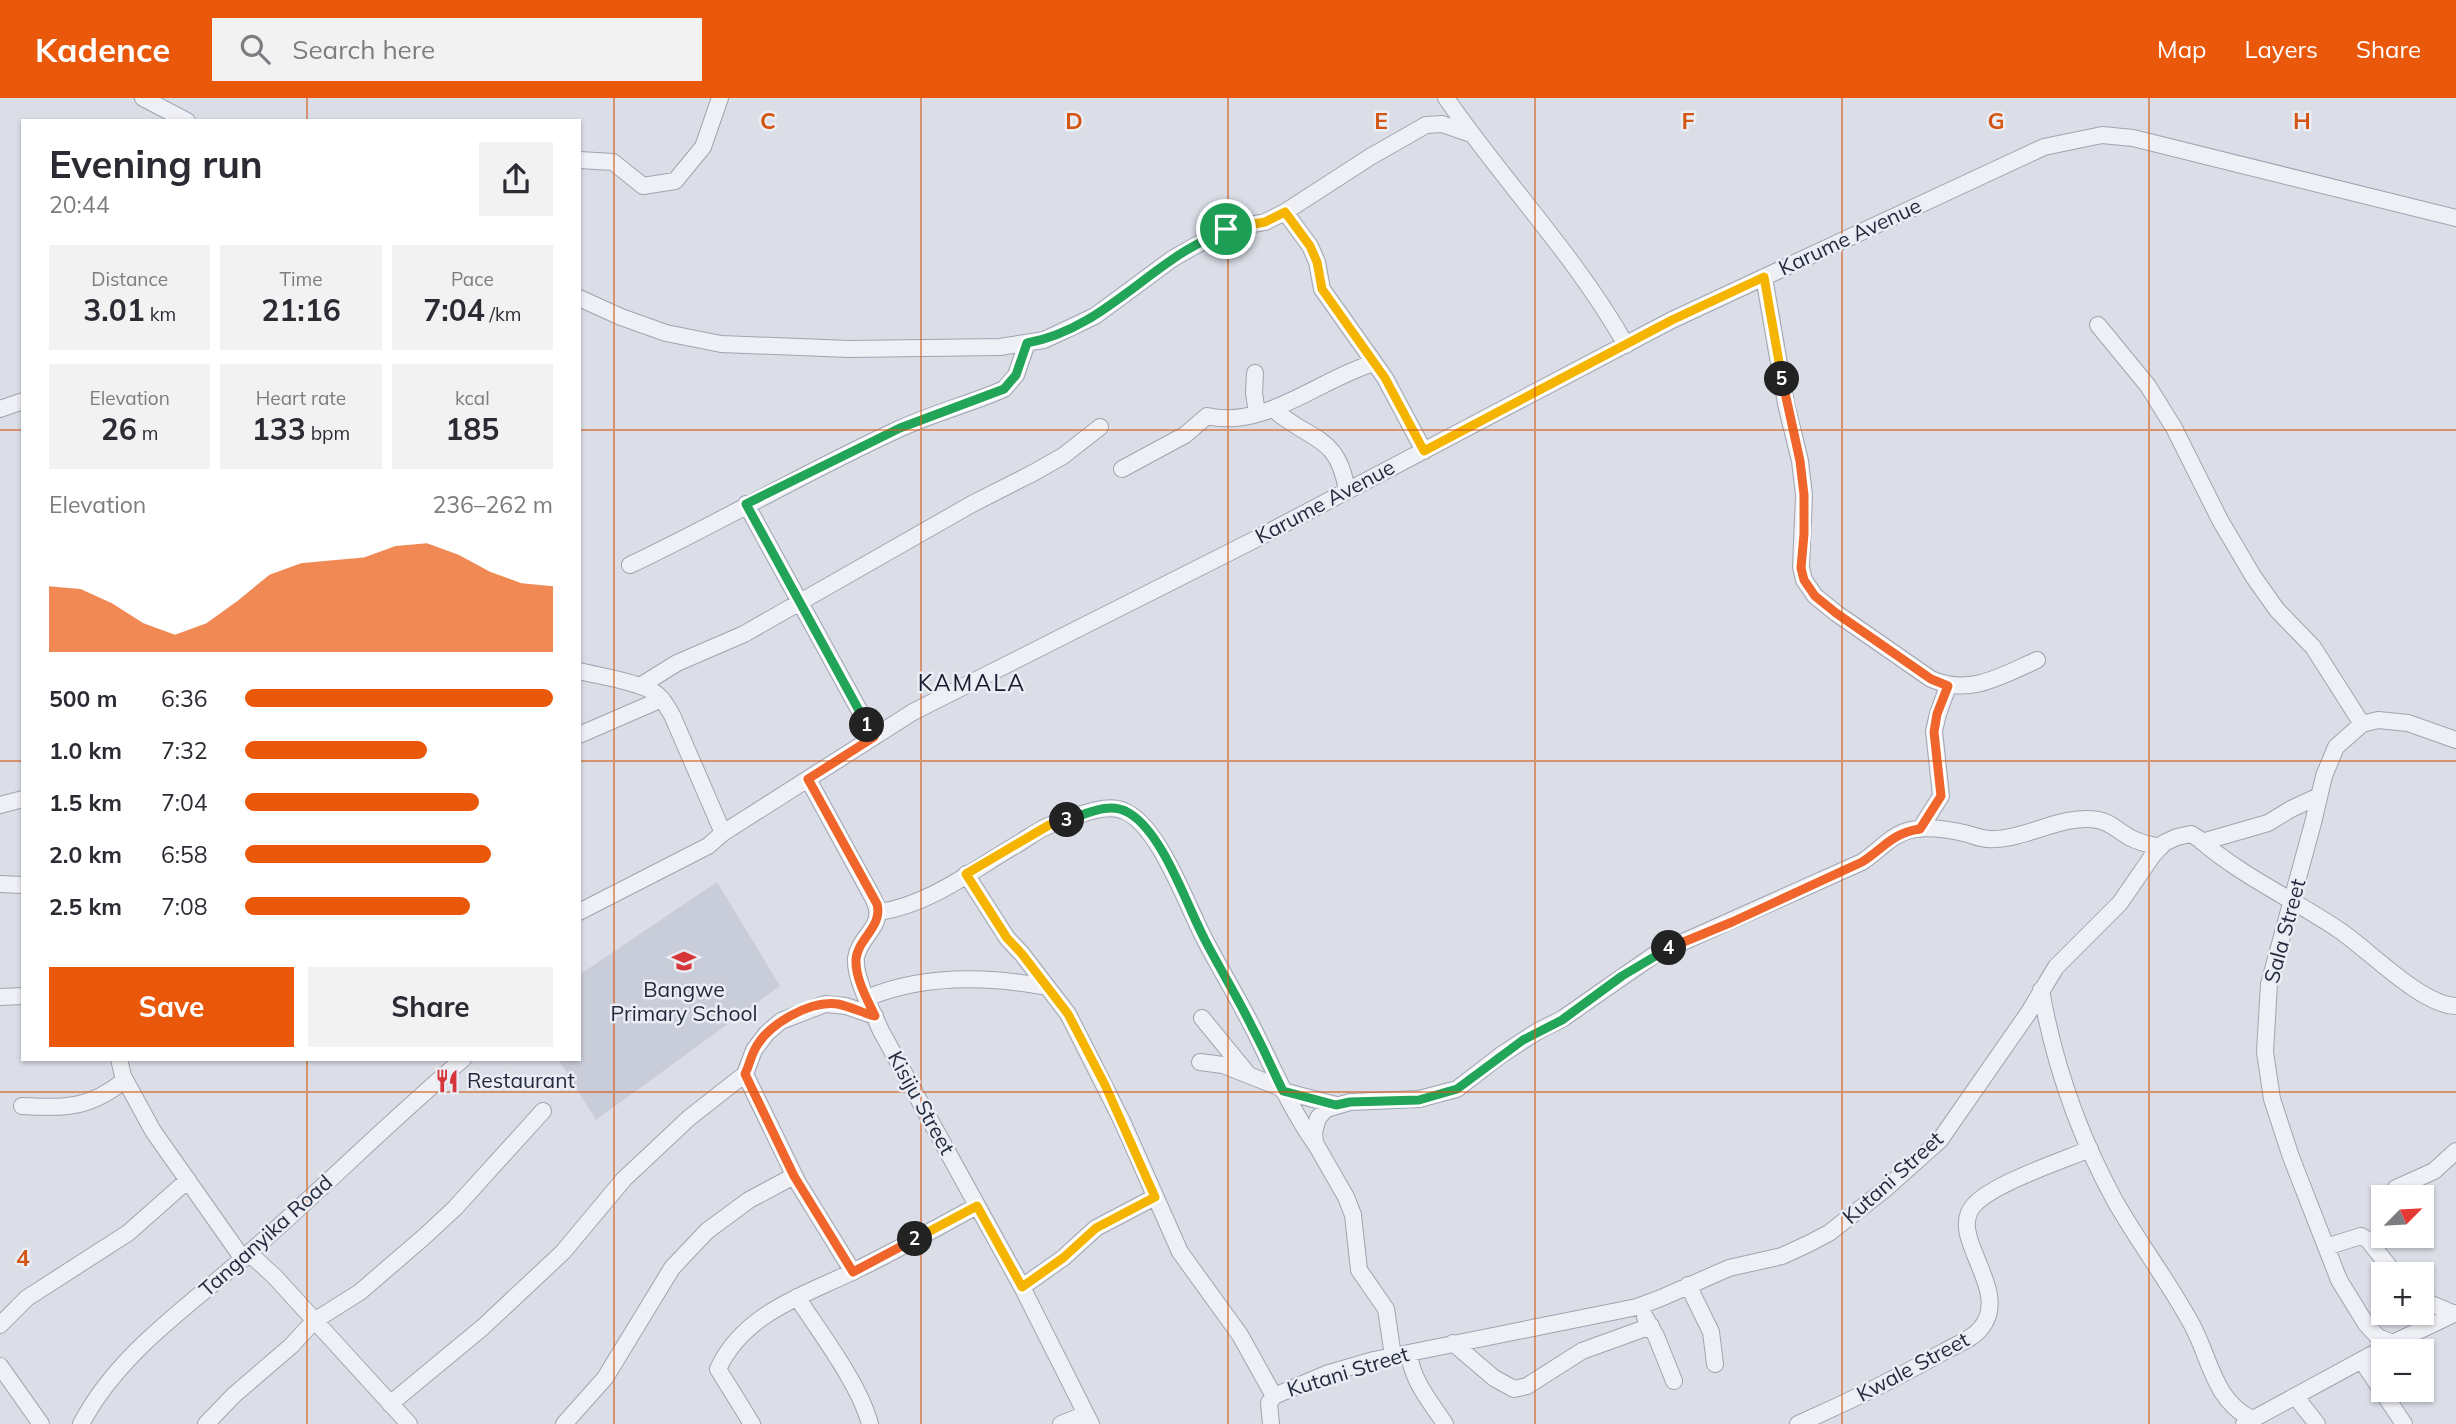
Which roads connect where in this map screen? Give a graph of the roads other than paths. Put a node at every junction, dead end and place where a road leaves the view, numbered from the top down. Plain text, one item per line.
1 (144, 98) edge
2 (720, 98) edge
3 (1446, 98) edge
4 (183, 119) edge
5 (1471, 134) junction
6 (581, 160) edge
7 (1285, 212) junction
8 (2456, 218) edge
9 (1764, 277) junction
10 (581, 299) edge
11 (2098, 325) dead end
12 (1027, 343) junction
13 (1626, 345) junction
14 (1374, 363) junction
15 (1255, 373) dead end
16 (21, 402) edge
17 (0, 409) edge
18 (1265, 411) junction
19 (1100, 427) dead end
20 (1424, 451) junction
21 (1122, 469) dead end
22 (1347, 491) junction
23 (746, 504) junction
24 (630, 565) dead end
25 (799, 601) junction
26 (2037, 660) dead end
27 (581, 671) edge
28 (640, 686) junction
29 (1948, 686) junction
30 (662, 699) junction
31 (2362, 724) junction
32 (581, 734) edge
33 (874, 737) junction
34 (2456, 740) edge
35 (808, 779) junction
36 (2319, 796) junction
37 (21, 799) edge
38 (0, 804) edge
39 (1920, 829) junction
40 (723, 833) junction
41 (2202, 842) junction
42 (2161, 847) junction
43 (966, 874) junction
44 (0, 884) edge
45 (21, 885) edge
46 (2291, 901) junction
47 (581, 911) edge
48 (879, 912) junction
49 (1047, 987) junction
50 (2041, 990) junction
51 (21, 996) edge
52 (0, 997) edge
53 (867, 998) junction
54 (2456, 1006) edge
55 (875, 1016) junction
56 (1202, 1018) dead end
57 (120, 1061) edge
58 (461, 1061) edge
59 (1200, 1062) dead end
60 (1247, 1073) junction
61 (745, 1074) junction
62 (125, 1080) junction
63 (1282, 1090) junction
64 (1336, 1105) junction
65 (22, 1106) dead end
66 (543, 1111) dead end
67 (1318, 1148) junction
68 (2090, 1149) junction
69 (2456, 1151) edge
70 (794, 1176) junction
71 (188, 1180) junction
72 (2403, 1185) edge
73 (1155, 1197) junction
74 (977, 1206) junction
75 (2326, 1247) junction
76 (246, 1256) junction
77 (2385, 1262) edge
78 (853, 1272) junction
79 (1688, 1285) junction
80 (1022, 1287) junction
81 (797, 1297) junction
82 (2434, 1305) edge
83 (1637, 1307) junction
84 (2455, 1313) edge
85 (314, 1321) junction
86 (0, 1325) edge
87 (1651, 1326) junction
88 (2383, 1339) edge
89 (2400, 1339) edge
90 (1453, 1343) junction
91 (1409, 1353) junction
92 (1392, 1356) junction
93 (2371, 1356) edge
94 (2362, 1361) junction
95 (1715, 1364) dead end
96 (0, 1366) edge
97 (1674, 1381) dead end
98 (1274, 1396) junction
99 (2295, 1396) junction
100 (390, 1404) junction
101 (1089, 1419) edge
102 (2248, 1422) edge
103 (41, 1424) edge
104 (81, 1424) edge
105 (206, 1424) edge
106 (409, 1424) edge
107 (564, 1424) edge
108 (752, 1424) edge
109 (870, 1424) edge
110 (1061, 1424) edge
111 (1271, 1424) edge
112 (1445, 1424) edge
113 (1798, 1424) edge
114 (2317, 1424) edge
115 (2404, 1424) edge

1 - 4 street
2 - 6 street
3 - 5 street
5 - 7 street
5 - 13 street
7 - 12 street
7 - 14 street
8 - 9 street, Karume Avenue
9 - 13 street, Karume Avenue
9 - 29 street
10 - 12 street
11 - 31 street
12 - 23 street
13 - 20 street, Karume Avenue
14 - 18 street
14 - 20 street
15 - 18 street
16 - 17 street
18 - 21 street
18 - 22 street
19 - 25 street
20 - 22 street, Karume Avenue
22 - 33 street, Karume Avenue
23 - 24 street
23 - 25 street
25 - 28 street
25 - 33 street
26 - 29 street
27 - 28 street
28 - 30 street
29 - 39 street
30 - 32 street
30 - 40 street
31 - 34 street
31 - 36 street, Sala Street
33 - 35 street, Karume Avenue
35 - 40 street, Karume Avenue
35 - 48 street
36 - 41 street
36 - 46 street, Sala Street
37 - 38 street
39 - 42 street
39 - 64 street
40 - 47 street, Karume Avenue
41 - 42 street
41 - 46 street
42 - 50 street, Kutani Street
43 - 48 street
43 - 49 street
43 - 63 street
44 - 45 street
46 - 54 street
46 - 75 street, Sala Street
48 - 53 street, Kisiju Street
49 - 53 street
49 - 73 street
50 - 68 street
50 - 79 street, Kutani Street
51 - 52 street
53 - 55 street, Kisiju Street
55 - 61 street
55 - 74 street, Kisiju Street
56 - 60 street
57 - 62 street
58 - 76 street, Tanganyika Road
59 - 60 street
60 - 63 street
61 - 70 street
61 - 100 street
62 - 65 street
62 - 71 street
63 - 64 street
63 - 67 street
64 - 67 street
66 - 85 street
67 - 92 street
68 - 102 street
68 - 113 street, Kwale Street
69 - 72 street
70 - 78 street
70 - 107 street
71 - 76 street
71 - 86 street
73 - 80 street
73 - 98 street
74 - 78 street
74 - 80 street, Kisiju Street
75 - 77 street
75 - 88 street, Sala Street
76 - 85 street
76 - 104 street, Tanganyika Road
78 - 81 street
79 - 83 street, Kutani Street
79 - 95 street
80 - 101 street, Kisiju Street
81 - 108 street
81 - 109 street
82 - 84 street
83 - 87 street
83 - 90 street, Kutani Street
84 - 89 street
85 - 100 street
85 - 105 street
87 - 90 street
87 - 97 street
90 - 91 street, Kutani Street
91 - 92 street, Kutani Street
91 - 112 street
92 - 98 street, Kutani Street
93 - 94 street
94 - 99 street
94 - 115 street
96 - 103 street
98 - 111 street, Kutani Street
99 - 102 street
99 - 114 street
100 - 106 street
101 - 110 street

